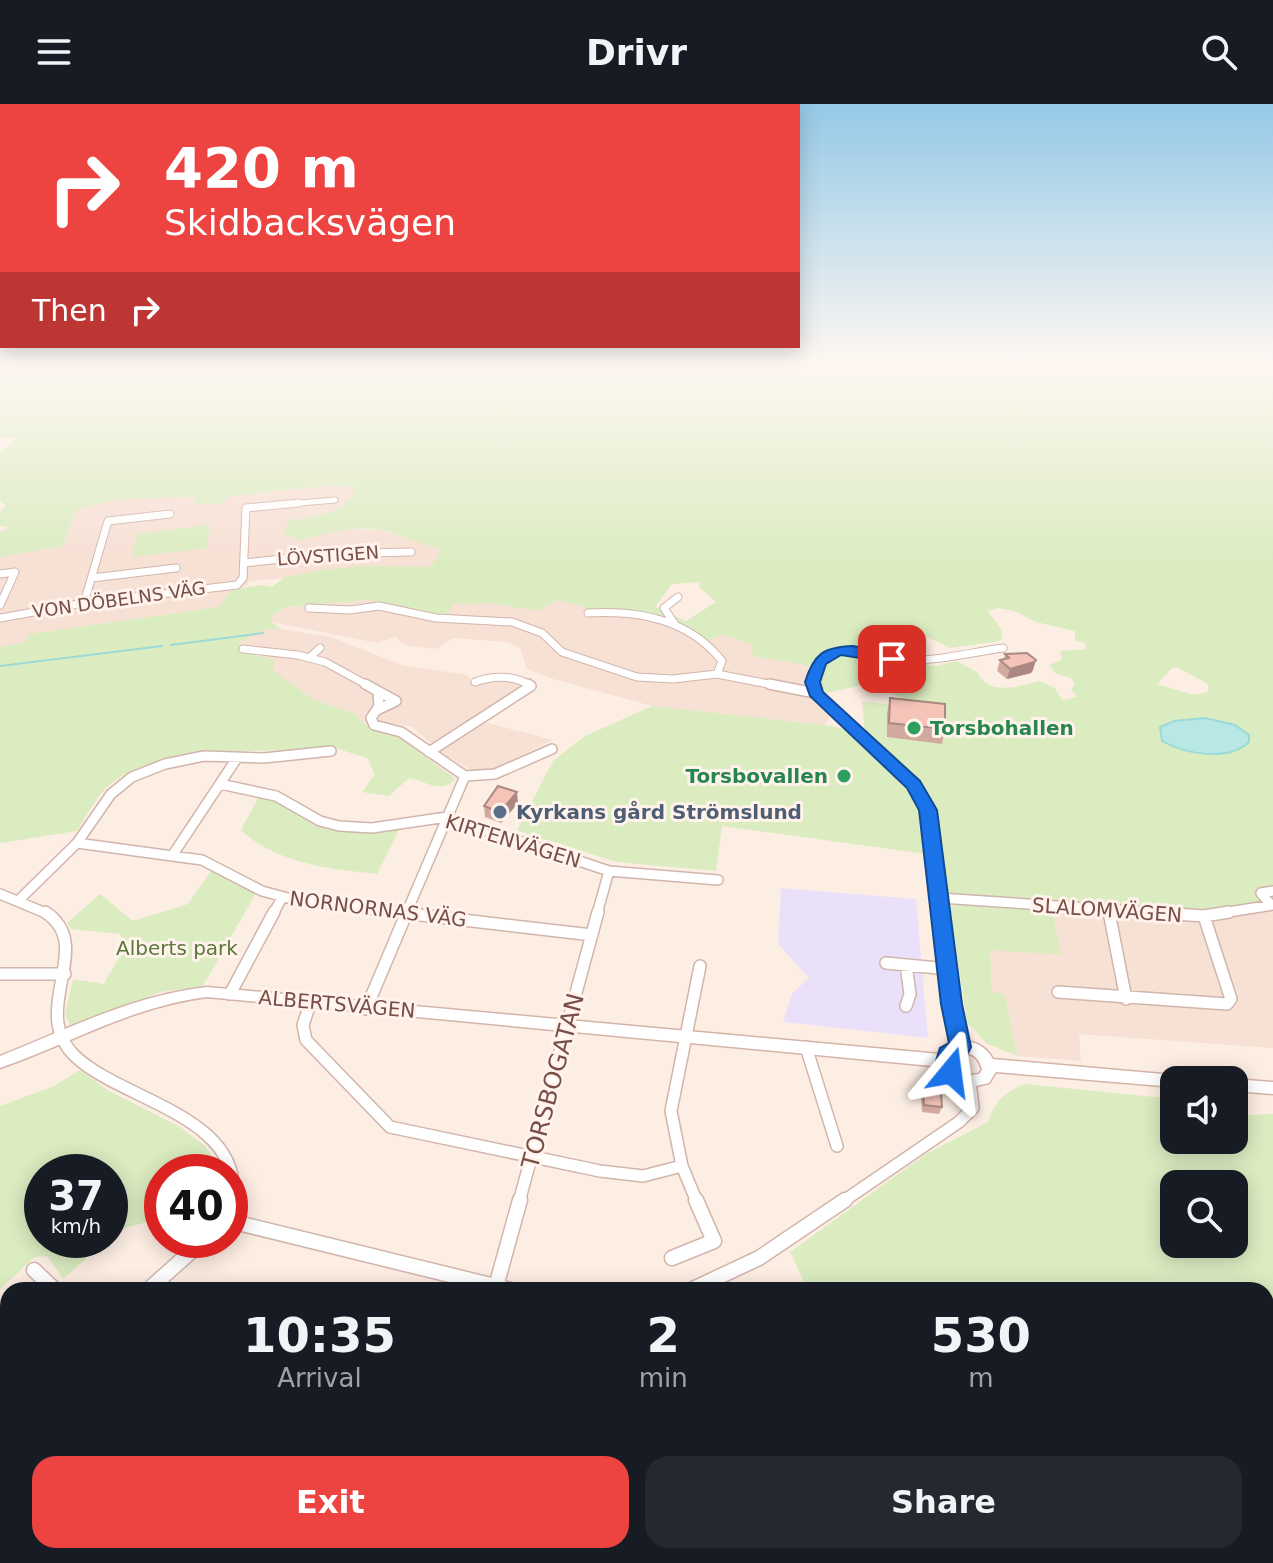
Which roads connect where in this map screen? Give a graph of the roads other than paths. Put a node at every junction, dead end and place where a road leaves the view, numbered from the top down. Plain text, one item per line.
1 (335, 500) dead end
2 (170, 514) dead end
3 (411, 552) dead end
4 (244, 563) junction
5 (176, 568) dead end
6 (0, 574) edge
7 (92, 578) junction
8 (678, 597) dead end
9 (84, 603) junction
10 (0, 605) edge
11 (309, 608) dead end
12 (588, 613) dead end
13 (0, 618) edge
14 (677, 626) junction
15 (320, 648) dead end
16 (1003, 648) dead end
17 (243, 649) dead end
18 (310, 657) junction
19 (717, 674) junction
20 (475, 682) dead end
21 (378, 692) junction
22 (815, 693) junction
23 (377, 710) junction
24 (552, 749) dead end
25 (331, 751) dead end
26 (429, 752) junction
27 (237, 758) junction
28 (465, 776) junction
29 (220, 784) junction
30 (447, 817) junction
31 (77, 843) junction
32 (172, 856) junction
33 (609, 871) junction
34 (718, 880) dead end
35 (1273, 891) edge
36 (0, 894) edge
37 (282, 898) junction
38 (940, 898) junction
39 (19, 900) junction
40 (1272, 905) edge
41 (1109, 911) junction
42 (406, 913) junction
43 (1204, 916) junction
44 (592, 935) junction
45 (886, 963) dead end
46 (906, 965) junction
47 (700, 966) dead end
48 (948, 969) junction
49 (0, 974) edge
50 (65, 974) junction
51 (1058, 992) dead end
52 (230, 994) junction
53 (1126, 999) junction
54 (310, 1004) junction
55 (906, 1006) dead end
56 (366, 1009) junction
57 (568, 1025) junction
58 (687, 1036) junction
59 (60, 1039) junction
60 (806, 1047) junction
61 (960, 1047) junction
62 (946, 1061) junction
63 (0, 1062) edge
64 (989, 1065) junction
65 (1160, 1080) edge
66 (970, 1082) junction
67 (1248, 1086) edge
68 (1273, 1088) edge
69 (837, 1146) dead end
70 (223, 1154) edge
71 (532, 1159) junction
72 (682, 1166) junction
73 (248, 1226) edge
74 (184, 1258) edge
75 (672, 1258) dead end
76 (34, 1270) dead end
77 (47, 1282) edge
78 (157, 1282) edge
79 (472, 1282) edge
80 (498, 1282) edge
81 (708, 1282) edge

1 - 4 street
2 - 7 street
3 - 4 street, LÖVSTIGEN
4 - 9 street, VON DÖBELNS VÄG
5 - 7 street
6 - 10 street
7 - 9 street
8 - 14 street
9 - 13 street, VON DÖBELNS VÄG
11 - 19 street
12 - 14 street
14 - 19 street
15 - 18 street
16 - 22 street
17 - 18 street
18 - 21 street
19 - 22 street
20 - 26 street
21 - 23 street
21 - 23 street
22 - 38 street
23 - 26 street
24 - 28 street
25 - 27 street
26 - 28 street
27 - 29 street
27 - 31 street
28 - 30 street
29 - 30 street, KIRTENVÄGEN
29 - 32 street
30 - 33 street, KIRTENVÄGEN
30 - 42 street
31 - 32 street, NORNORNAS VÄG
31 - 39 street
32 - 37 street, NORNORNAS VÄG
33 - 34 street, KIRTENVÄGEN
33 - 44 street, TORSBOGATAN
35 - 40 street
36 - 39 street
37 - 42 street, NORNORNAS VÄG
37 - 52 street
38 - 41 street, SLALOMVÄGEN
38 - 48 street
39 - 50 street
40 - 43 street, SLALOMVÄGEN
41 - 43 street, SLALOMVÄGEN
41 - 53 street
42 - 44 street, NORNORNAS VÄG
42 - 56 street
43 - 53 street
44 - 57 street, TORSBOGATAN
45 - 46 street
46 - 48 street
46 - 55 street
47 - 58 street
48 - 61 street
49 - 50 street
50 - 59 street
51 - 53 street
52 - 54 street, ALBERTSVÄGEN
52 - 59 street, ALBERTSVÄGEN
54 - 56 street, ALBERTSVÄGEN
54 - 71 street
56 - 57 street, ALBERTSVÄGEN
57 - 58 street, ALBERTSVÄGEN
57 - 71 street, TORSBOGATAN
58 - 60 street, ALBERTSVÄGEN
58 - 72 street
59 - 63 street, ALBERTSVÄGEN
59 - 70 street
60 - 62 street, ALBERTSVÄGEN
60 - 69 street
61 - 62 street
61 - 64 street
62 - 66 street
64 - 65 street
64 - 66 street
66 - 81 street
67 - 68 street
71 - 72 street
71 - 80 street, TORSBOGATAN
72 - 75 street
73 - 79 street
74 - 78 street
76 - 77 street

